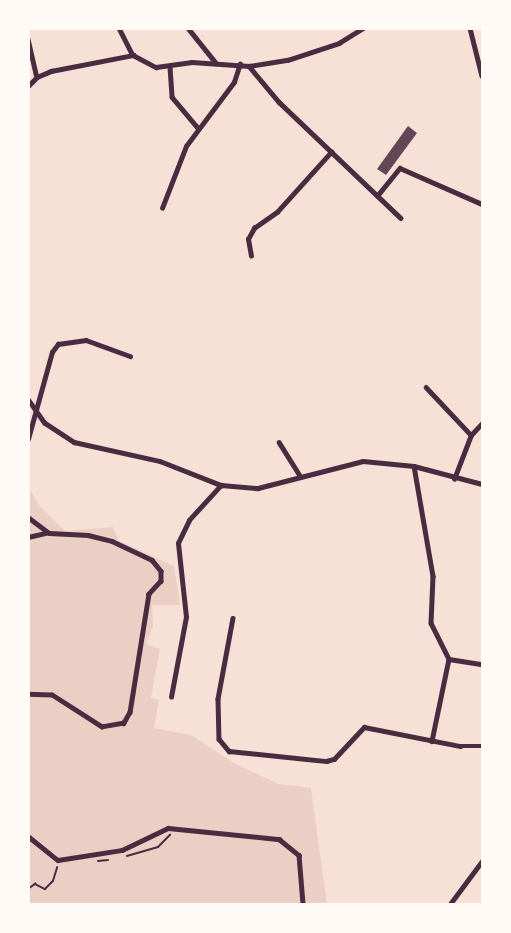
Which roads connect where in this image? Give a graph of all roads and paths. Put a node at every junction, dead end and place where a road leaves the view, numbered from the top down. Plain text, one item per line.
1 (119, 28) edge
2 (188, 28) edge
3 (470, 28) edge
4 (360, 29) edge
5 (28, 39) edge
6 (133, 55) junction
7 (216, 63) junction
8 (240, 64) junction
9 (249, 66) junction
10 (170, 67) junction
11 (483, 75) edge
12 (37, 77) junction
13 (28, 86) edge
14 (198, 128) junction
15 (331, 152) junction
16 (377, 196) junction
17 (483, 204) edge
18 (162, 208) dead end
19 (401, 218) dead end
20 (251, 256) dead end
21 (130, 356) dead end
22 (426, 387) dead end
23 (28, 399) edge
24 (36, 408) junction
25 (483, 423) edge
26 (471, 435) junction
27 (28, 439) edge
28 (279, 442) dead end
29 (414, 466) junction
30 (300, 476) junction
31 (454, 479) junction
32 (483, 484) edge
33 (221, 485) junction
34 (28, 517) edge
35 (49, 533) junction
36 (28, 537) edge
37 (233, 618) dead end
38 (449, 658) junction
39 (483, 664) edge
40 (28, 694) edge
41 (171, 697) dead end
42 (432, 741) junction
43 (483, 746) edge
44 (28, 836) edge
45 (52, 859) junction
46 (483, 861) edge
47 (28, 889) edge
48 (303, 904) edge
49 (450, 904) edge

1 - 6 street
2 - 7 street
3 - 11 street
4 - 9 street
5 - 12 street
6 - 10 street
6 - 12 street
7 - 8 street
7 - 10 street
8 - 9 street
8 - 14 street
9 - 15 street
10 - 14 street
12 - 13 street
14 - 18 street
15 - 16 street
15 - 20 street
16 - 17 street
16 - 19 street
21 - 24 street
22 - 26 street
23 - 24 street
24 - 27 street
24 - 33 street
25 - 26 street
26 - 31 street
28 - 30 street
29 - 30 street
29 - 31 street
29 - 38 street
30 - 33 street
31 - 32 street
33 - 41 street
34 - 35 street
35 - 36 street
35 - 40 street
37 - 42 street
38 - 39 street
38 - 42 street
42 - 43 street
44 - 45 street
45 - 47 path
45 - 48 street
46 - 49 street

